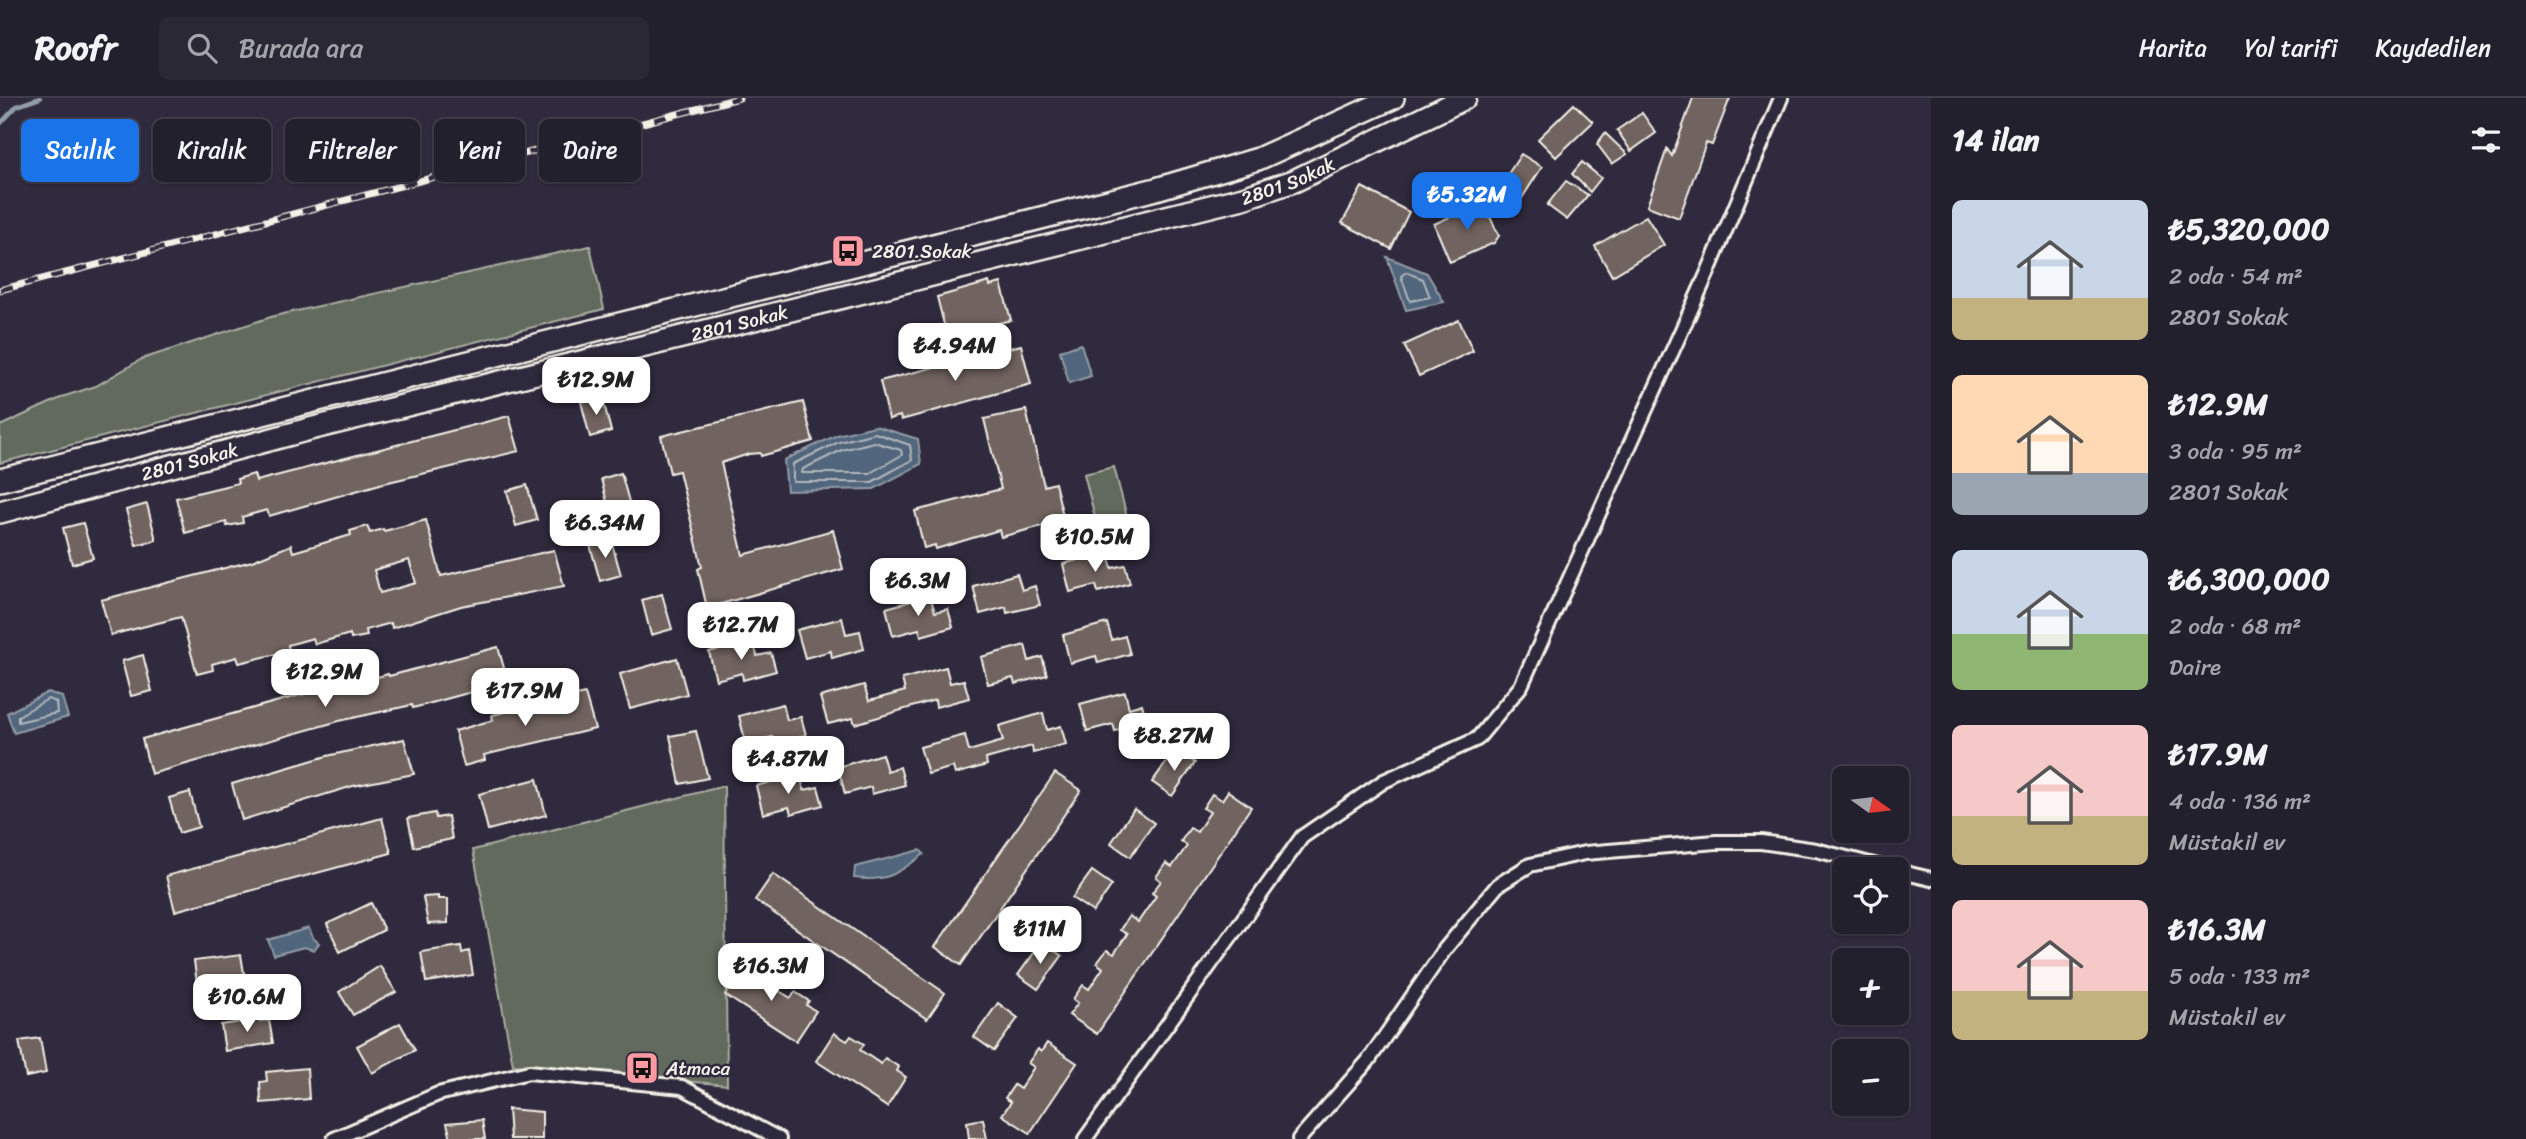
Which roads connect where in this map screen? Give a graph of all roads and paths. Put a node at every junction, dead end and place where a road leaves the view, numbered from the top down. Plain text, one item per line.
1 (1393, 98) edge
2 (1465, 98) edge
3 (1781, 98) edge
4 (0, 480) edge
5 (0, 512) edge
6 (1844, 857) edge
7 (1909, 874) edge
8 (1931, 879) edge
9 (334, 1139) edge
10 (779, 1139) edge
11 (1085, 1139) edge
12 (1299, 1139) edge

1 - 4 main road, 2801 Sokak
2 - 5 main road, 2801 Sokak
3 - 11 street
6 - 12 street
7 - 8 street
9 - 10 street

